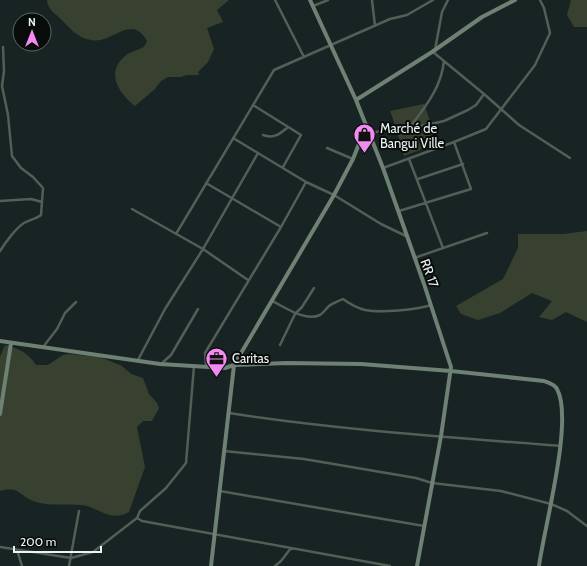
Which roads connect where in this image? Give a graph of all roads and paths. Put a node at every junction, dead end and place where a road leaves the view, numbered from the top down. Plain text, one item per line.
1 (275, 0) edge
2 (310, 0) edge
3 (328, 0) edge
4 (372, 0) edge
5 (433, 0) edge
6 (448, 0) edge
7 (515, 0) edge
8 (540, 0) edge
9 (313, 6) junction
10 (375, 26) junction
11 (331, 45) junction
12 (3, 47) dead end
13 (433, 51) junction
14 (304, 57) junction
15 (444, 61) junction
16 (484, 94) junction
17 (356, 100) junction
18 (253, 105) junction
19 (501, 110) junction
20 (366, 126) junction
21 (288, 127) junction
22 (410, 127) junction
23 (369, 133) junction
24 (263, 135) dead end
25 (234, 138) junction
26 (454, 142) junction
27 (327, 148) dead end
28 (258, 153) junction
29 (570, 158) dead end
30 (353, 159) junction
31 (409, 159) junction
32 (463, 164) junction
33 (283, 167) junction
34 (383, 168) junction
35 (418, 180) junction
36 (306, 182) junction
37 (206, 183) junction
38 (334, 195) junction
39 (232, 198) junction
40 (0, 201) edge
41 (42, 202) junction
42 (426, 203) junction
43 (132, 209) dead end
44 (398, 212) junction
45 (281, 228) junction
46 (487, 232) dead end
47 (176, 234) junction
48 (406, 236) junction
49 (443, 248) junction
50 (203, 249) junction
51 (0, 251) edge
52 (414, 258) junction
53 (248, 280) junction
54 (314, 288) dead end
55 (272, 300) junction
56 (76, 302) dead end
57 (430, 305) junction
58 (198, 309) dead end
59 (295, 314) junction
60 (0, 341) edge
61 (11, 343) junction
62 (280, 345) dead end
63 (43, 347) junction
64 (138, 360) junction
65 (160, 364) junction
66 (234, 365) junction
67 (194, 366) junction
68 (206, 367) junction
69 (451, 371) junction
70 (229, 413) junction
71 (0, 414) edge
72 (441, 436) junction
73 (561, 446) junction
74 (224, 451) junction
75 (432, 483) junction
76 (220, 491) junction
77 (551, 504) junction
78 (79, 511) dead end
79 (137, 518) junction
80 (425, 526) junction
81 (587, 526) edge
82 (215, 534) junction
83 (0, 547) edge
84 (291, 548) junction
85 (17, 550) junction
86 (71, 558) junction
87 (22, 566) edge
88 (70, 566) edge
89 (211, 566) edge
90 (274, 566) edge
91 (390, 566) edge
92 (417, 566) edge
93 (538, 566) edge

1 - 14 street
2 - 9 street, RR 17 / RR 17
3 - 9 street
4 - 10 street
5 - 10 street
6 - 13 street
7 - 13 street
8 - 19 street
9 - 11 street, RR 17 / RR 17
10 - 11 street
11 - 14 street
11 - 17 street, RR 17 / RR 17
12 - 41 street
13 - 15 street
13 - 17 street
14 - 18 street
15 - 16 street
15 - 22 street
16 - 19 street
16 - 22 street
17 - 20 street, RR 17 / RR 17
18 - 21 street
18 - 25 street
19 - 26 street
19 - 29 street
20 - 23 street, RR 17 / RR 17
20 - 30 street
21 - 24 street
21 - 33 street
22 - 23 street
23 - 34 street, RR 17 / RR 17
25 - 28 street
25 - 37 street
26 - 31 street
26 - 32 street
27 - 30 street
28 - 33 street
28 - 39 street
30 - 38 street
31 - 34 street
31 - 35 street
32 - 35 street
32 - 42 street
33 - 36 street
34 - 44 street, RR 17 / RR 17
35 - 42 street
36 - 38 street
36 - 45 street
37 - 39 street
37 - 47 street
38 - 48 street
38 - 55 street
39 - 45 street
39 - 50 street
40 - 41 street
41 - 51 street
42 - 44 street
42 - 49 street
43 - 47 street
44 - 48 street, RR 17 / RR 17
45 - 53 street
46 - 49 street
47 - 50 street
48 - 52 street, RR 17 / RR 17
49 - 52 street
50 - 53 street
50 - 64 street
52 - 57 street, RR 17 / RR 17
53 - 68 street
54 - 59 street
55 - 59 street
55 - 66 street
56 - 63 street
57 - 59 street
57 - 69 street, RR 17 / RR 17
58 - 65 street
59 - 62 street
60 - 61 street
61 - 63 street
61 - 71 street
63 - 64 street
64 - 65 street
65 - 67 street
66 - 68 street
66 - 69 street
66 - 70 street
67 - 68 street
67 - 79 street
69 - 72 street, RR 17 / RR 17
69 - 73 street
70 - 72 street
70 - 74 street
72 - 73 street
72 - 75 street, RR 17 / RR 17
73 - 77 street
74 - 75 street
74 - 76 street
75 - 77 street
75 - 80 street, RR 17 / RR 17
76 - 80 street
76 - 82 street
77 - 81 street
77 - 93 street
78 - 86 street
79 - 82 street
79 - 86 street
80 - 92 street, RR 17 / RR 17
82 - 84 street
82 - 89 street
83 - 85 street
84 - 90 street
84 - 91 street
85 - 86 street
85 - 87 street
86 - 88 street

